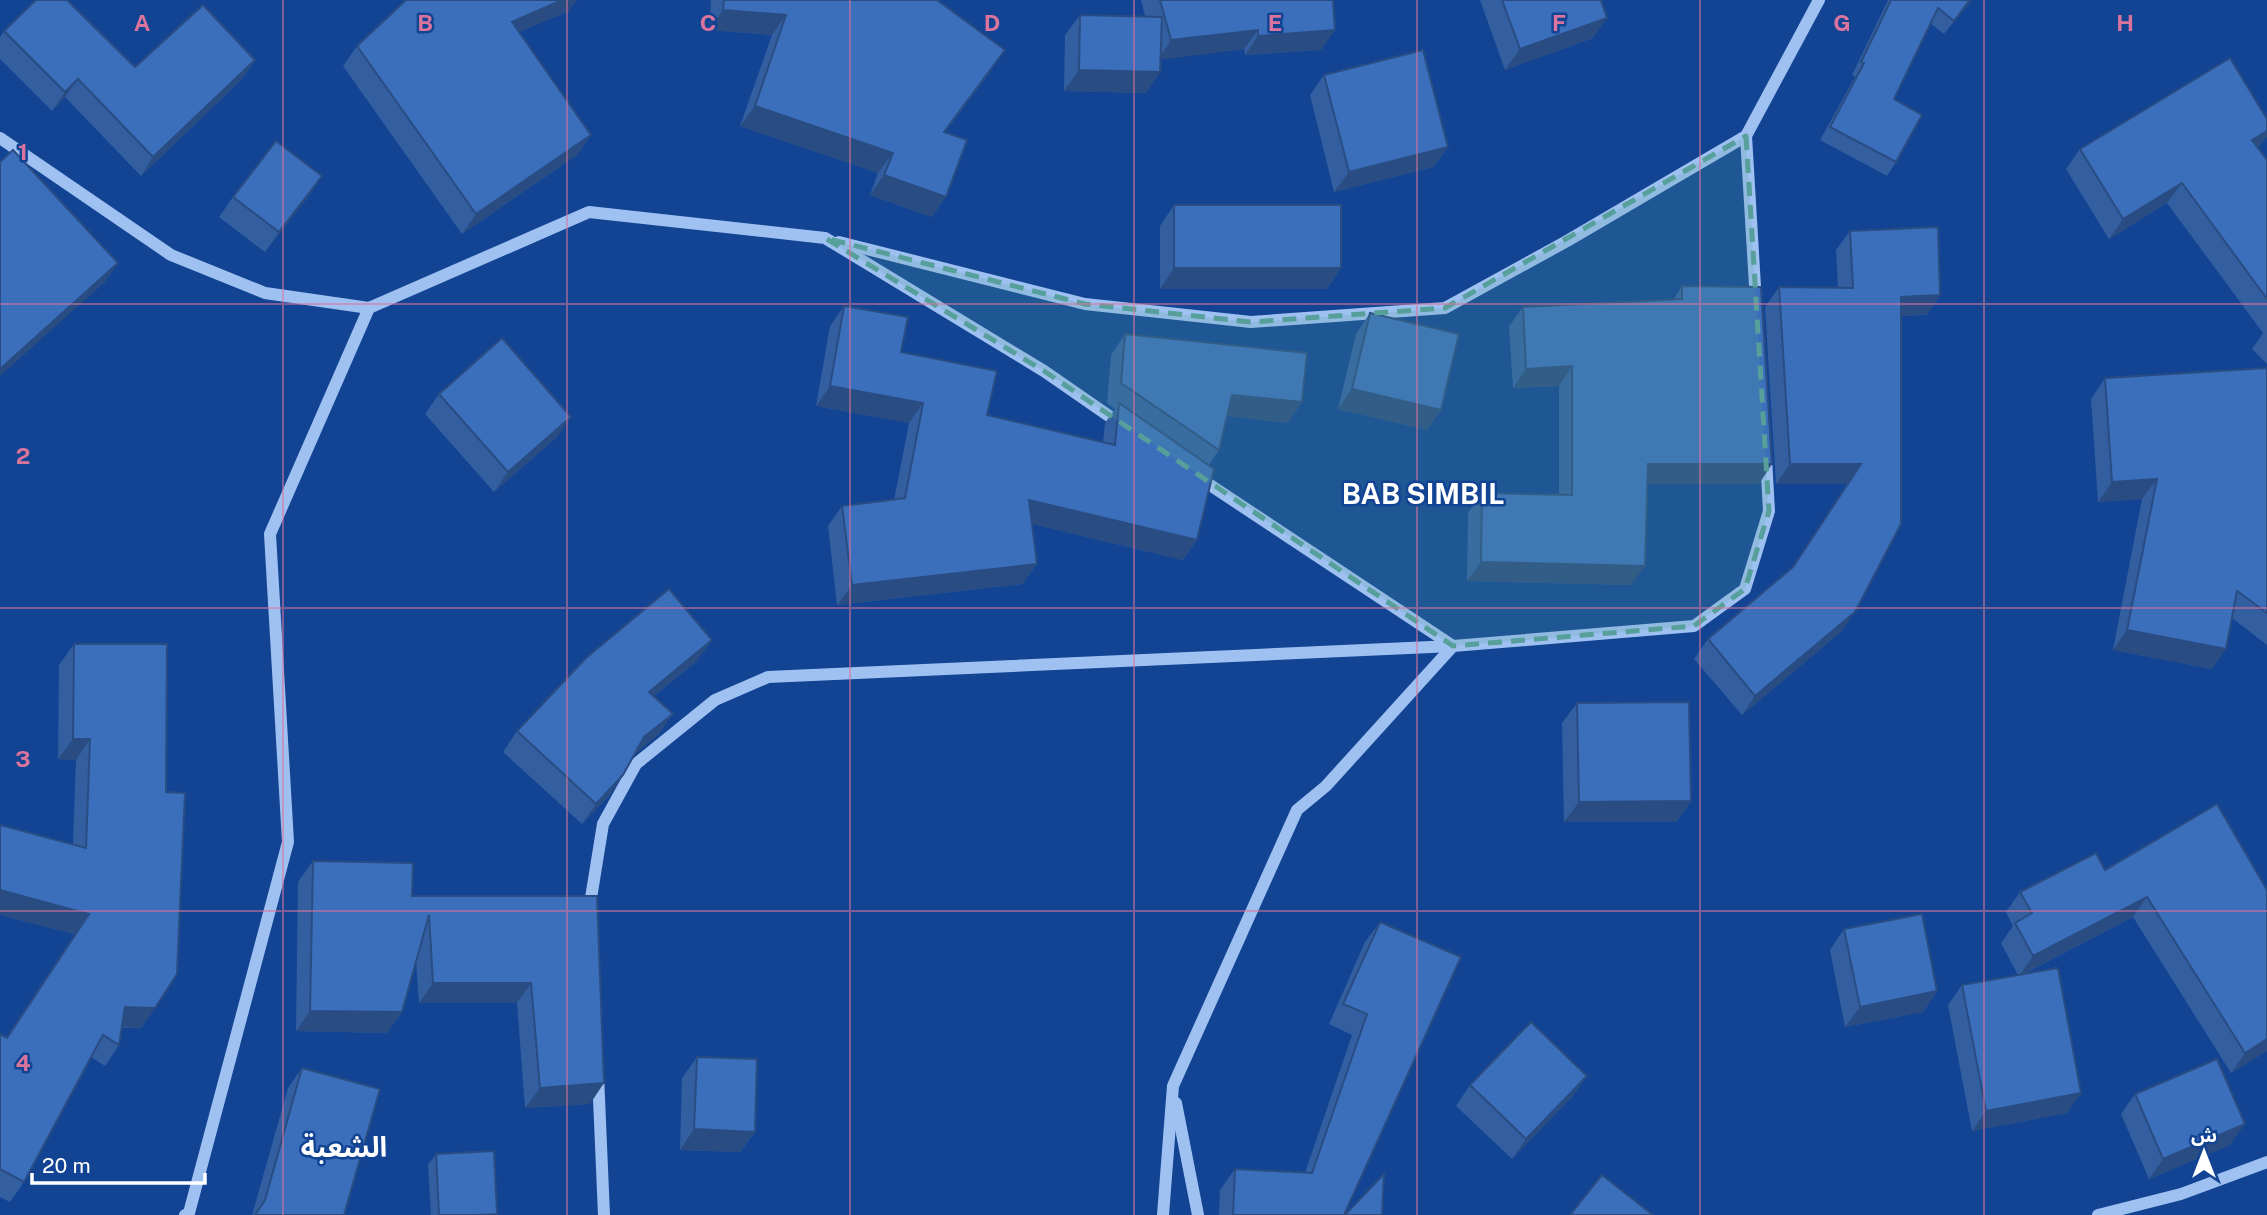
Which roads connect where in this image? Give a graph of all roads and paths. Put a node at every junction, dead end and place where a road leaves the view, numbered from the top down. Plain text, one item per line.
1 (1819, 0) edge
2 (1746, 136) junction
3 (0, 138) edge
4 (825, 238) junction
5 (369, 308) junction
6 (1757, 316) edge
7 (1132, 432) edge
8 (1765, 441) edge
9 (1188, 470) edge
10 (1453, 646) junction
11 (592, 926) edge
12 (598, 1063) edge
13 (1173, 1086) junction
14 (2267, 1162) edge
15 (185, 1215) edge
16 (604, 1215) edge
17 (1163, 1215) edge
18 (1198, 1215) edge
19 (2098, 1215) edge

1 - 2 street
2 - 4 street
2 - 6 street
3 - 5 street
4 - 5 street
4 - 7 street
5 - 15 street
8 - 10 street
9 - 10 street
10 - 11 street
10 - 13 street
12 - 16 street
13 - 17 street
13 - 18 street
14 - 19 street

